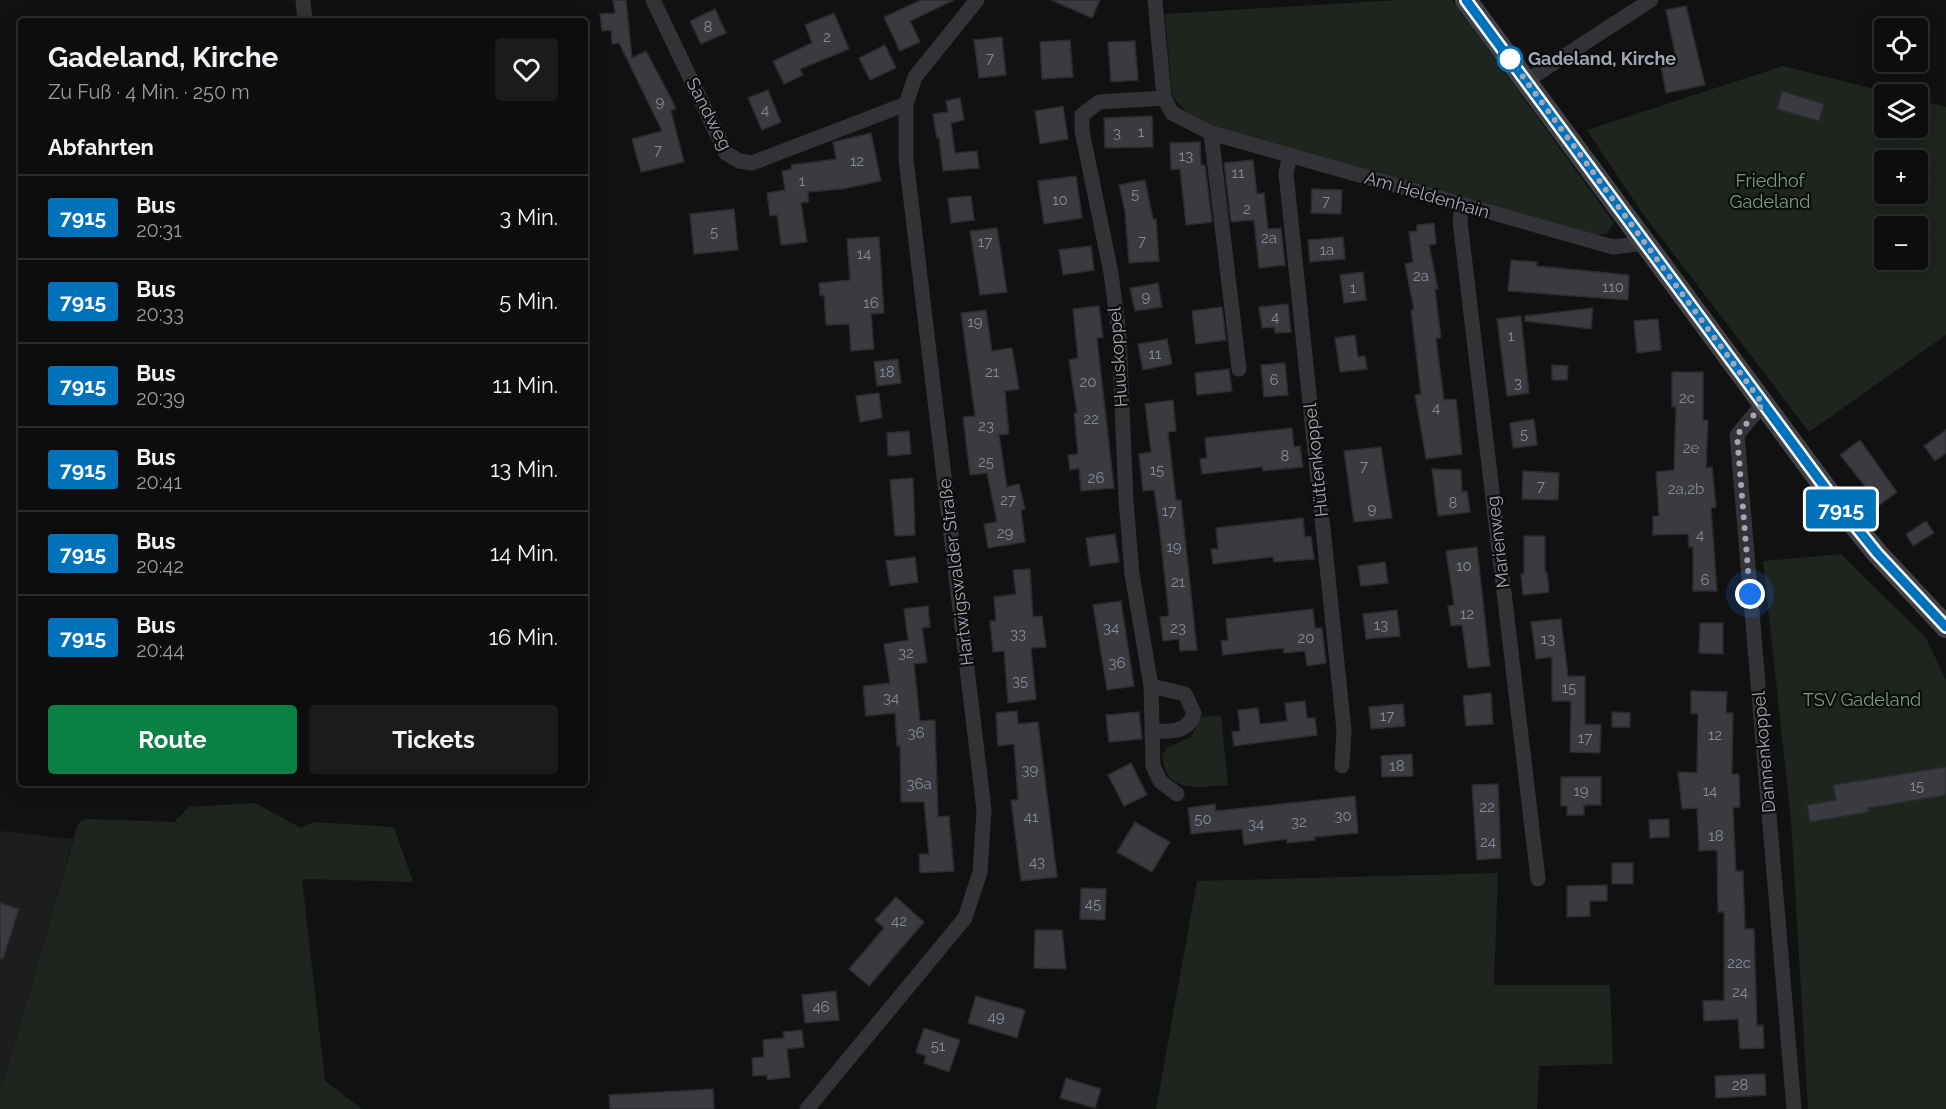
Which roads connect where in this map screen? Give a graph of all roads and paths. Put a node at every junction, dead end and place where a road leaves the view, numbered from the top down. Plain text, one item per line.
1 (303, 0) edge
2 (653, 0) edge
3 (977, 0) edge
4 (1155, 0) edge
5 (1466, 0) edge
6 (1651, 0) edge
7 (305, 18) edge
8 (1526, 81) junction
9 (1164, 98) junction
10 (906, 104) junction
11 (1211, 133) junction
12 (1290, 155) junction
13 (1462, 205) junction
14 (1645, 243) junction
15 (1239, 369) dead end
16 (1763, 404) junction
17 (1946, 627) edge
18 (1151, 687) junction
19 (1154, 731) junction
20 (1342, 766) dead end
21 (1177, 794) dead end
22 (1538, 879) dead end
23 (807, 1109) edge
24 (1794, 1109) edge

1 - 7 street
2 - 10 street, Sandweg
3 - 10 street, Hartwigswalder Straße
4 - 9 street
5 - 8 main road
6 - 8 street
8 - 14 main road
9 - 11 street, Am Heldenhain
9 - 18 street, Huuskoppel
10 - 23 street, Hartwigswalder Straße
11 - 12 street, Am Heldenhain
11 - 15 street
12 - 13 street, Am Heldenhain
12 - 20 street, Hüttenkoppel
13 - 14 street, Am Heldenhain
13 - 22 street, Marienweg
14 - 16 main road
16 - 17 main road
16 - 24 street, Dannenkoppel
18 - 19 street, Huuskoppel
18 - 19 street
19 - 21 street, Huuskoppel

